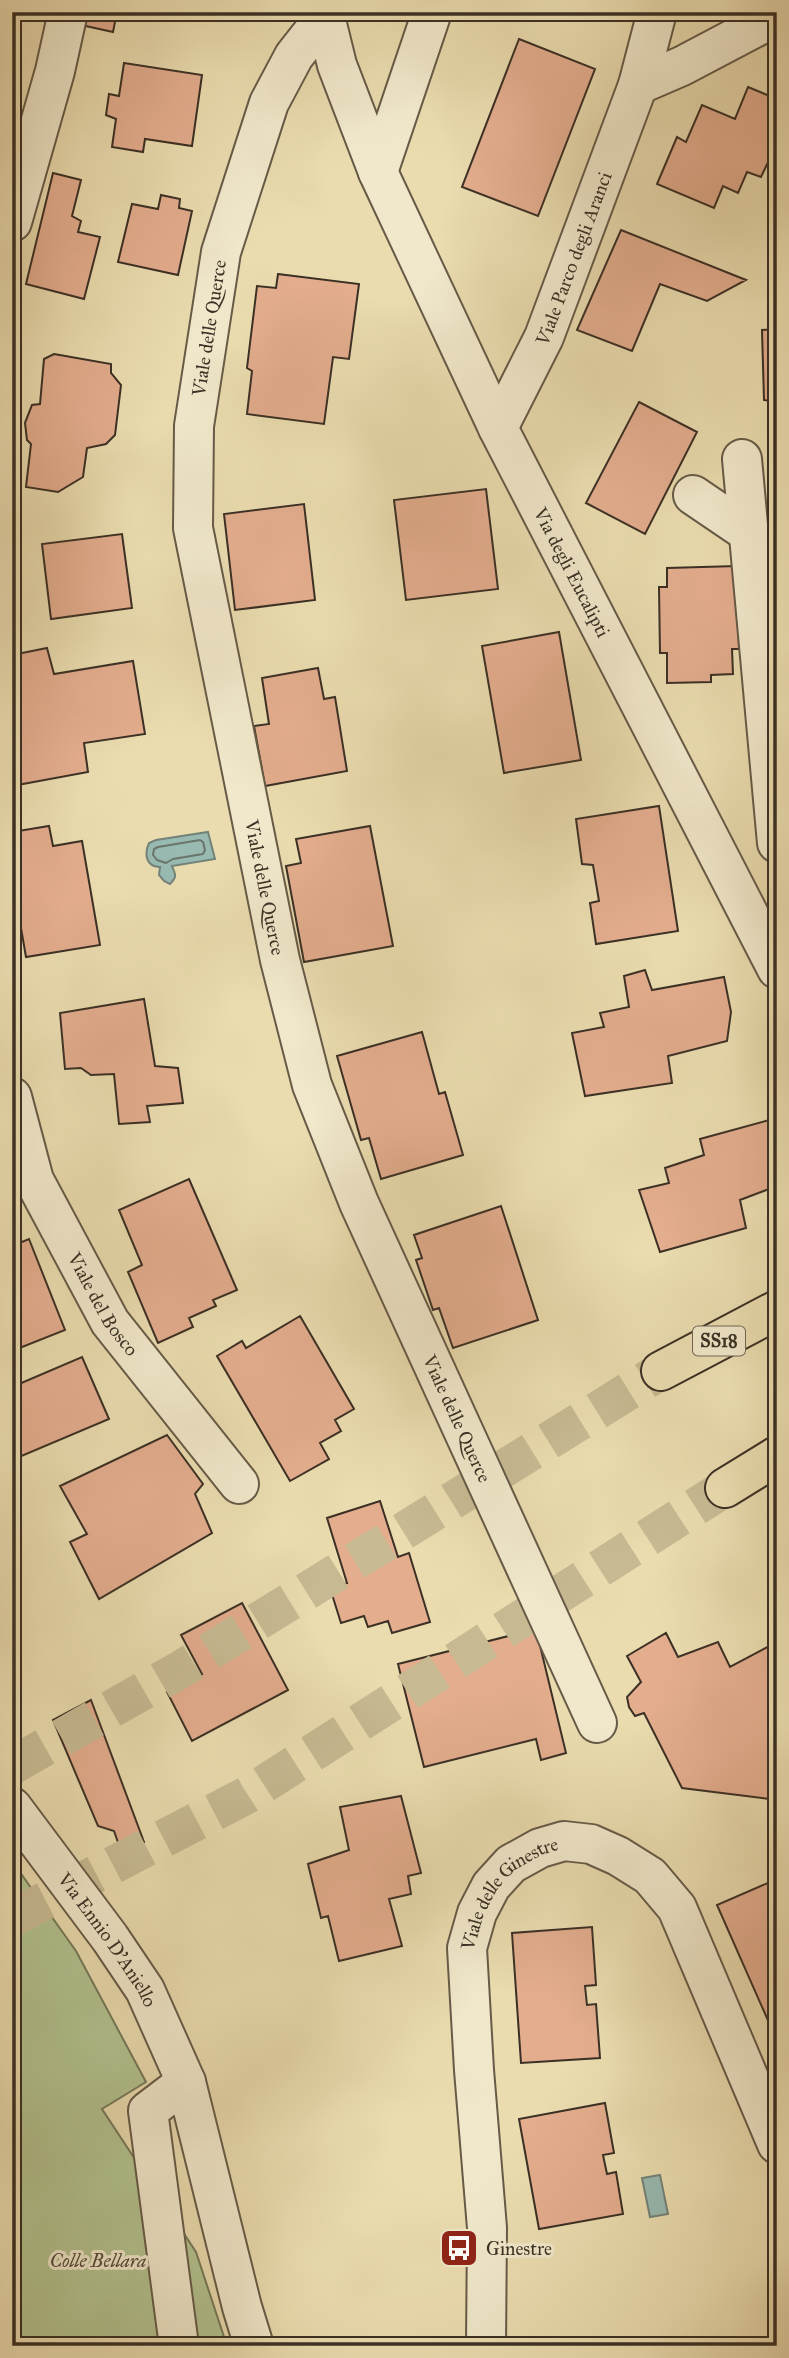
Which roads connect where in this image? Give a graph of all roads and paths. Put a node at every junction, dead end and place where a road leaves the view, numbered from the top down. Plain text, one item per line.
1 (68, 12) edge
2 (432, 12) edge
3 (657, 12) edge
4 (324, 15) edge
5 (777, 16) edge
6 (638, 85) junction
7 (378, 172) junction
8 (12, 222) edge
9 (498, 428) junction
10 (742, 458) dead end
11 (694, 495) dead end
12 (749, 533) junction
13 (765, 590) edge
14 (777, 843) edge
15 (777, 969) edge
16 (12, 1097) edge
17 (777, 1310) edge
18 (661, 1371) tunnel mouth
19 (777, 1456) edge
20 (239, 1485) dead end
21 (725, 1488) tunnel mouth
22 (597, 1723) dead end
23 (12, 1807) edge
24 (186, 2082) junction
25 (777, 2144) edge
26 (179, 2346) edge
27 (254, 2346) edge
28 (486, 2346) edge

1 - 8 street
2 - 7 street
3 - 6 street, Viale Parco degli Aranci
4 - 7 street, Via degli Eucalipti
4 - 22 street, Viale delle Querce
5 - 6 street
6 - 9 street, Viale Parco degli Aranci
7 - 9 street, Via degli Eucalipti
9 - 15 street, Via degli Eucalipti
10 - 12 street
11 - 12 street
12 - 13 street
13 - 14 street
16 - 20 street, Viale del Bosco
17 - 18 highway, SS18
19 - 21 highway
23 - 24 street, Via Ennio D'Aniello
24 - 26 street
24 - 27 street, Via Ennio D'Aniello
25 - 28 street, Viale delle Ginestre

